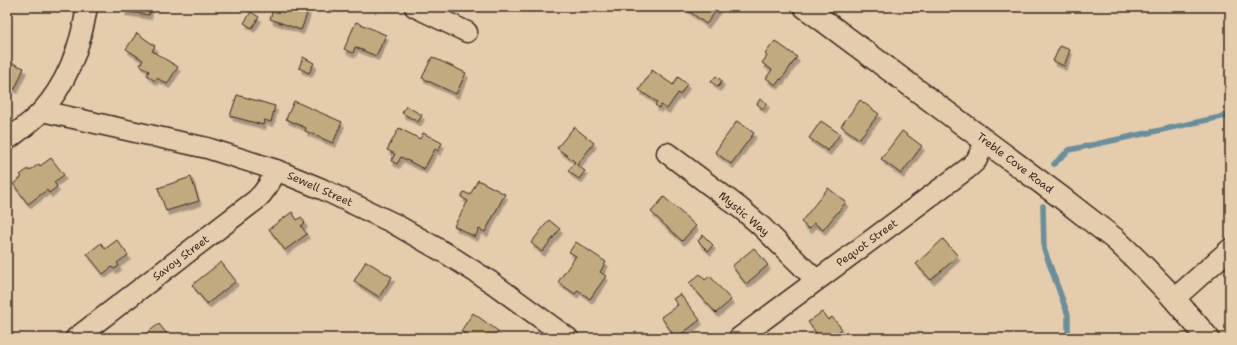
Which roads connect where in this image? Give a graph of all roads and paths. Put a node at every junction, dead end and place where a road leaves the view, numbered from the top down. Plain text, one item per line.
1 (87, 7) edge
2 (415, 7) edge
3 (805, 7) edge
4 (467, 32) dead end
5 (42, 112) junction
6 (7, 140) edge
7 (986, 141) junction
8 (667, 153) dead end
9 (276, 170) junction
10 (1230, 249) edge
11 (816, 280) junction
12 (1174, 299) junction
13 (76, 338) edge
14 (568, 338) edge
15 (738, 338) edge
16 (1208, 338) edge

1 - 5 street
2 - 4 street
3 - 7 main road, Treble Cove Road
5 - 6 street
5 - 9 street, Sewell Street
7 - 11 street, Pequot Street
7 - 12 main road, Treble Cove Road
8 - 11 street, Mystic Way
9 - 13 street, Savoy Street
9 - 14 street, Sewell Street
10 - 12 street
11 - 15 street, Pequot Street
12 - 16 main road, Treble Cove Road

